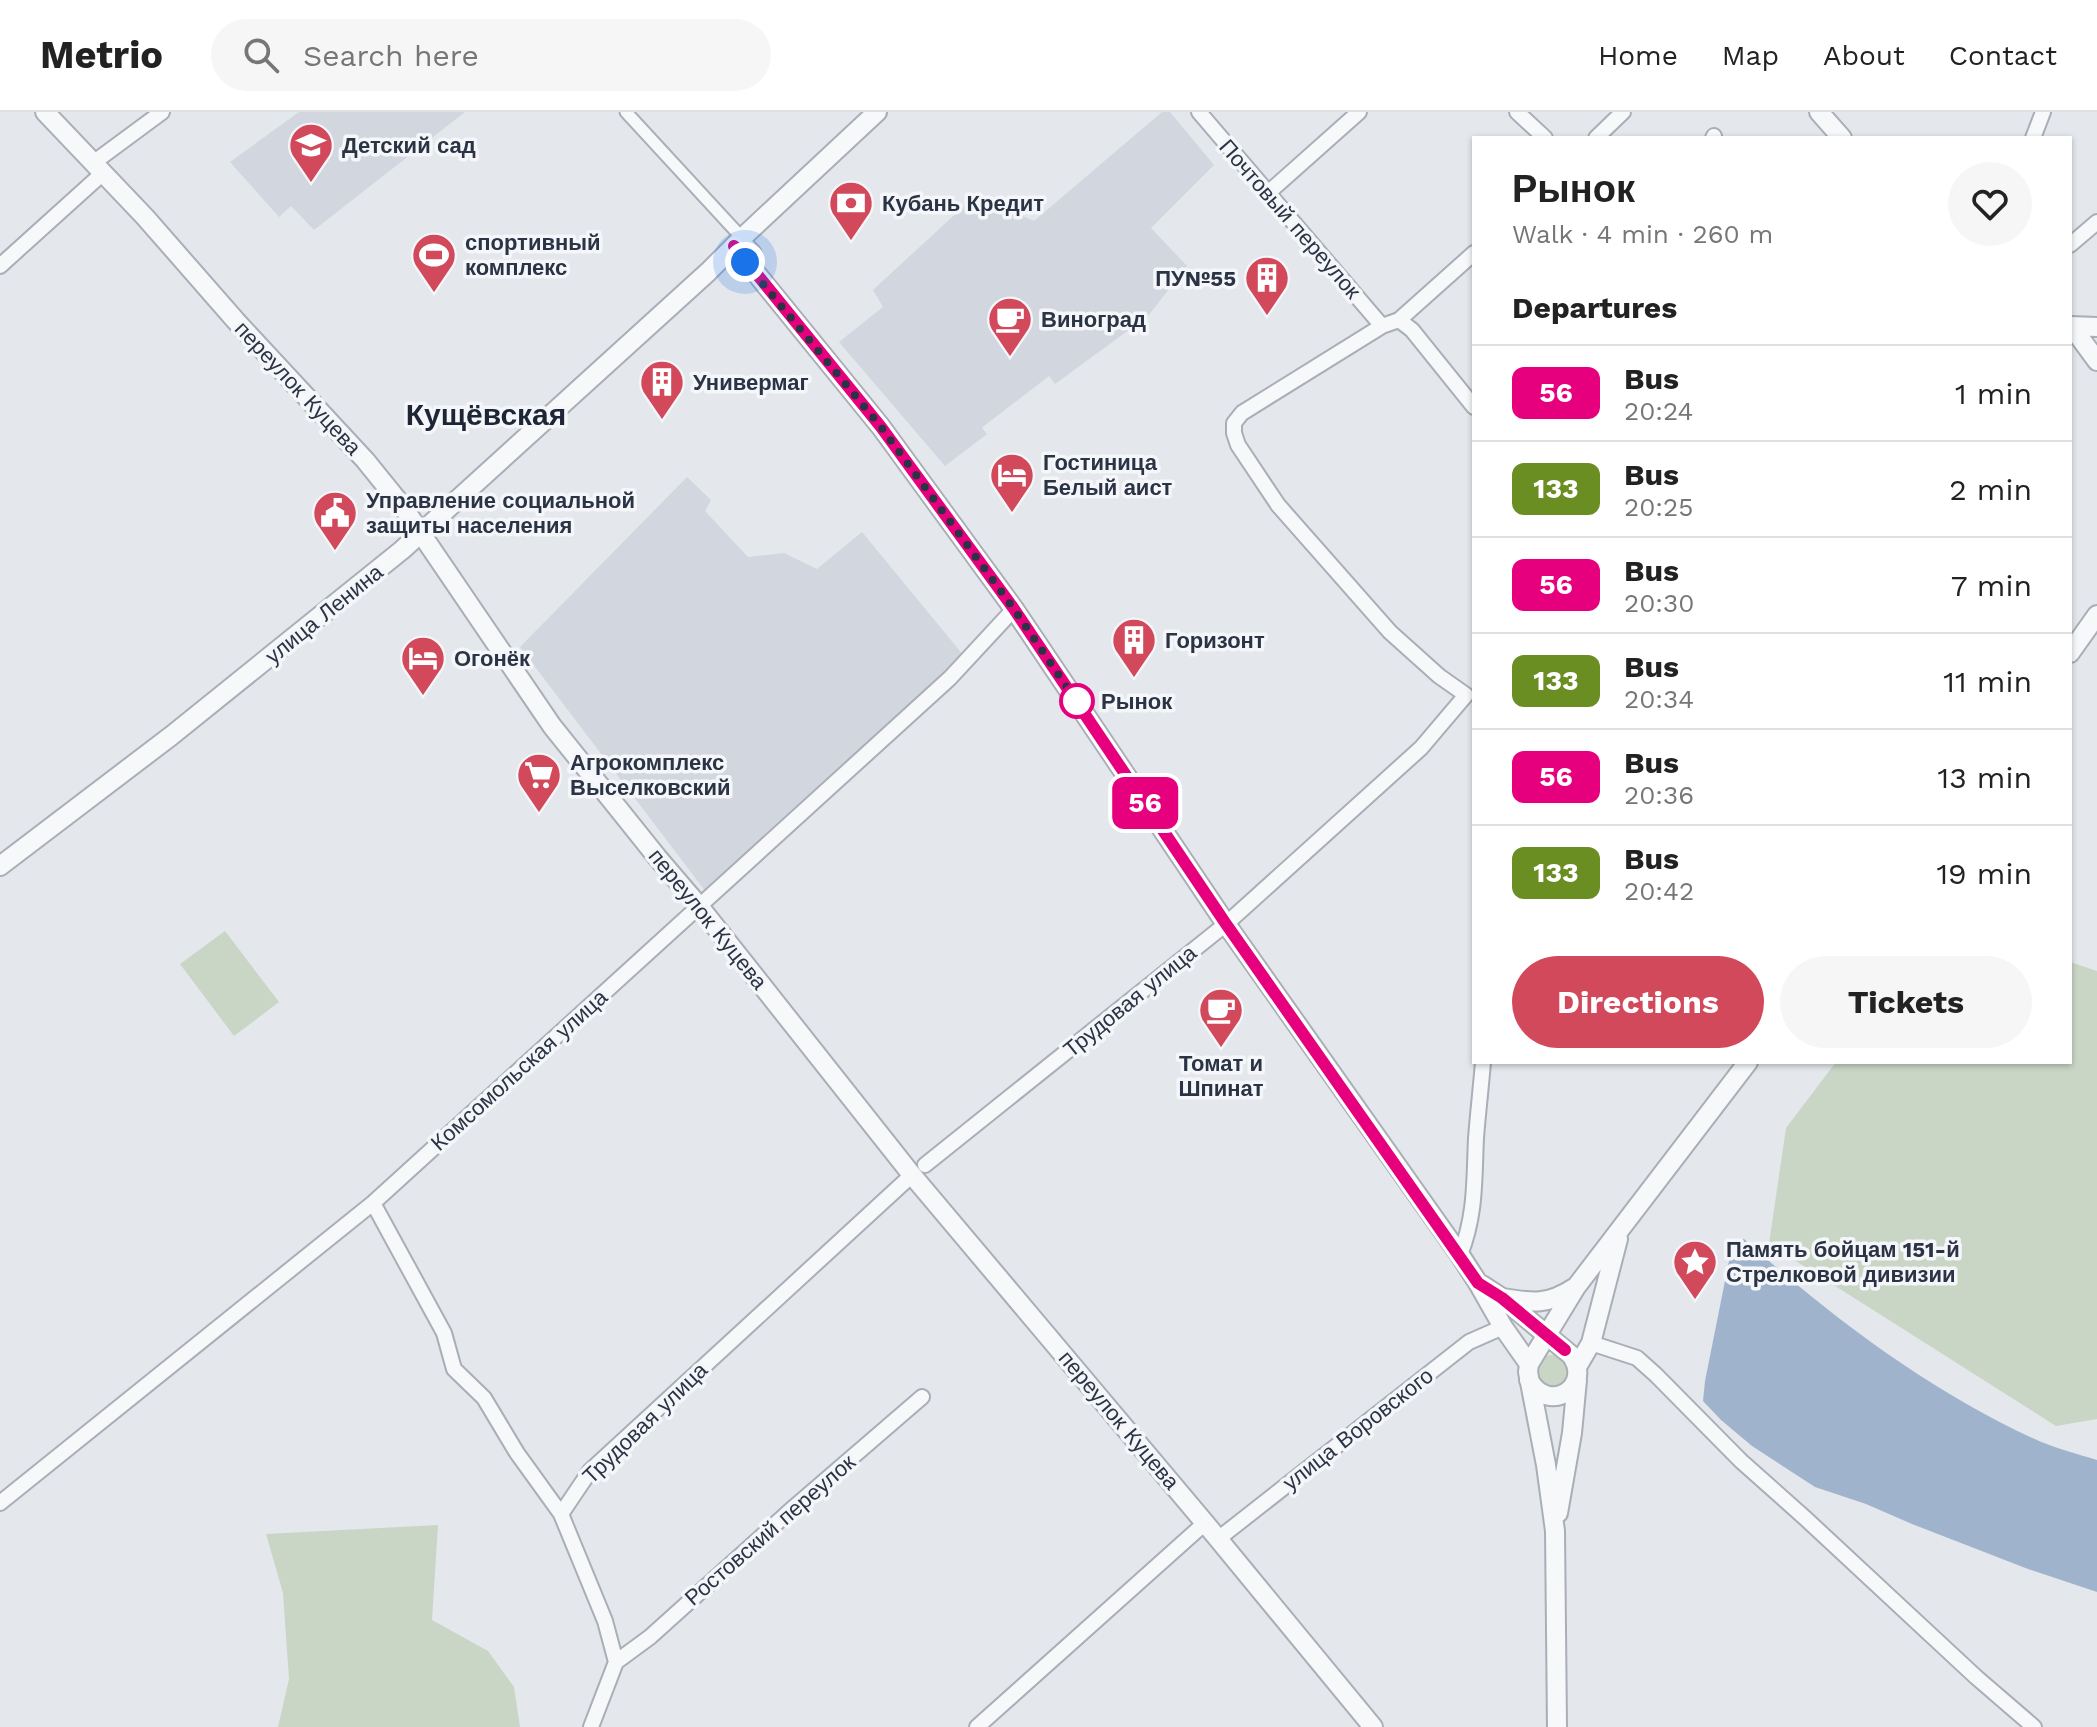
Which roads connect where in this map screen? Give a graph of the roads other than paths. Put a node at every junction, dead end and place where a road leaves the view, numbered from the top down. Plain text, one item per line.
1 (45, 112) edge
2 (162, 112) edge
3 (626, 112) edge
4 (877, 112) edge
5 (1199, 112) edge
6 (1517, 112) edge
7 (1623, 112) edge
8 (1819, 112) edge
9 (2043, 112) edge
10 (1353, 114) edge
11 (1543, 136) edge
12 (1598, 136) edge
13 (1840, 136) edge
14 (2034, 136) edge
15 (98, 168) junction
16 (1268, 193) junction
17 (2097, 222) edge
18 (738, 241) junction
19 (2072, 243) edge
20 (755, 252) dead end
21 (1472, 255) edge
22 (0, 266) edge
23 (1399, 320) junction
24 (1382, 326) junction
25 (2072, 327) edge
26 (2097, 327) edge
27 (2072, 328) edge
28 (2097, 361) edge
29 (1472, 405) edge
30 (421, 531) junction
31 (1014, 609) junction
32 (2097, 615) edge
33 (2072, 650) edge
34 (0, 866) edge
35 (699, 906) junction
36 (1226, 924) junction
37 (1483, 1064) edge
38 (1747, 1064) edge
39 (918, 1170) junction
40 (373, 1203) junction
41 (1620, 1228) junction
42 (1460, 1255) junction
43 (1478, 1283) junction
44 (1576, 1287) junction
45 (1502, 1298) junction
46 (1503, 1327) junction
47 (1591, 1343) junction
48 (1536, 1358) junction
49 (1577, 1371) junction
50 (922, 1397) dead end
51 (0, 1503) edge
52 (561, 1514) junction
53 (1205, 1523) junction
54 (1555, 1531) junction
55 (1218, 1539) junction
56 (616, 1662) junction
57 (591, 1727) edge
58 (977, 1727) edge
59 (1373, 1727) edge
60 (1557, 1727) edge
61 (2034, 1727) edge

1 - 15 street, переулок Куцева
2 - 15 street
3 - 18 street
4 - 18 street, улица Ленина
5 - 16 street, Почтовый переулок
6 - 11 street
7 - 12 street
8 - 13 street
9 - 14 street
10 - 16 street
15 - 22 street
15 - 30 street, переулок Куцева
16 - 24 street, Почтовый переулок
17 - 19 street
18 - 20 street
18 - 30 street, улица Ленина
18 - 31 street
21 - 23 street
23 - 24 street
23 - 29 street
24 - 36 street, Трудовая улица
25 - 26 street
27 - 28 street
30 - 34 street, улица Ленина
30 - 35 street, переулок Куцева
31 - 35 street, Комсомольская улица
31 - 36 street
32 - 33 street
35 - 39 street, переулок Куцева
35 - 40 street, Комсомольская улица
36 - 39 street, Трудовая улица
36 - 42 street
37 - 42 street
38 - 41 street
39 - 52 street, Трудовая улица
39 - 53 street, переулок Куцева
40 - 51 street, Комсомольская улица
40 - 52 street
41 - 44 street
41 - 47 street
42 - 43 street
43 - 45 street
43 - 46 street
44 - 45 street
44 - 48 street
45 - 48 street
46 - 48 street
46 - 55 street, улица Воровского
47 - 49 street
47 - 61 street
48 - 49 street
48 - 49 street
48 - 54 street
49 - 54 street
50 - 56 street, Ростовский переулок
52 - 56 street
53 - 55 street, переулок Куцева
53 - 58 street
54 - 60 street
55 - 59 street, переулок Куцева
56 - 57 street

